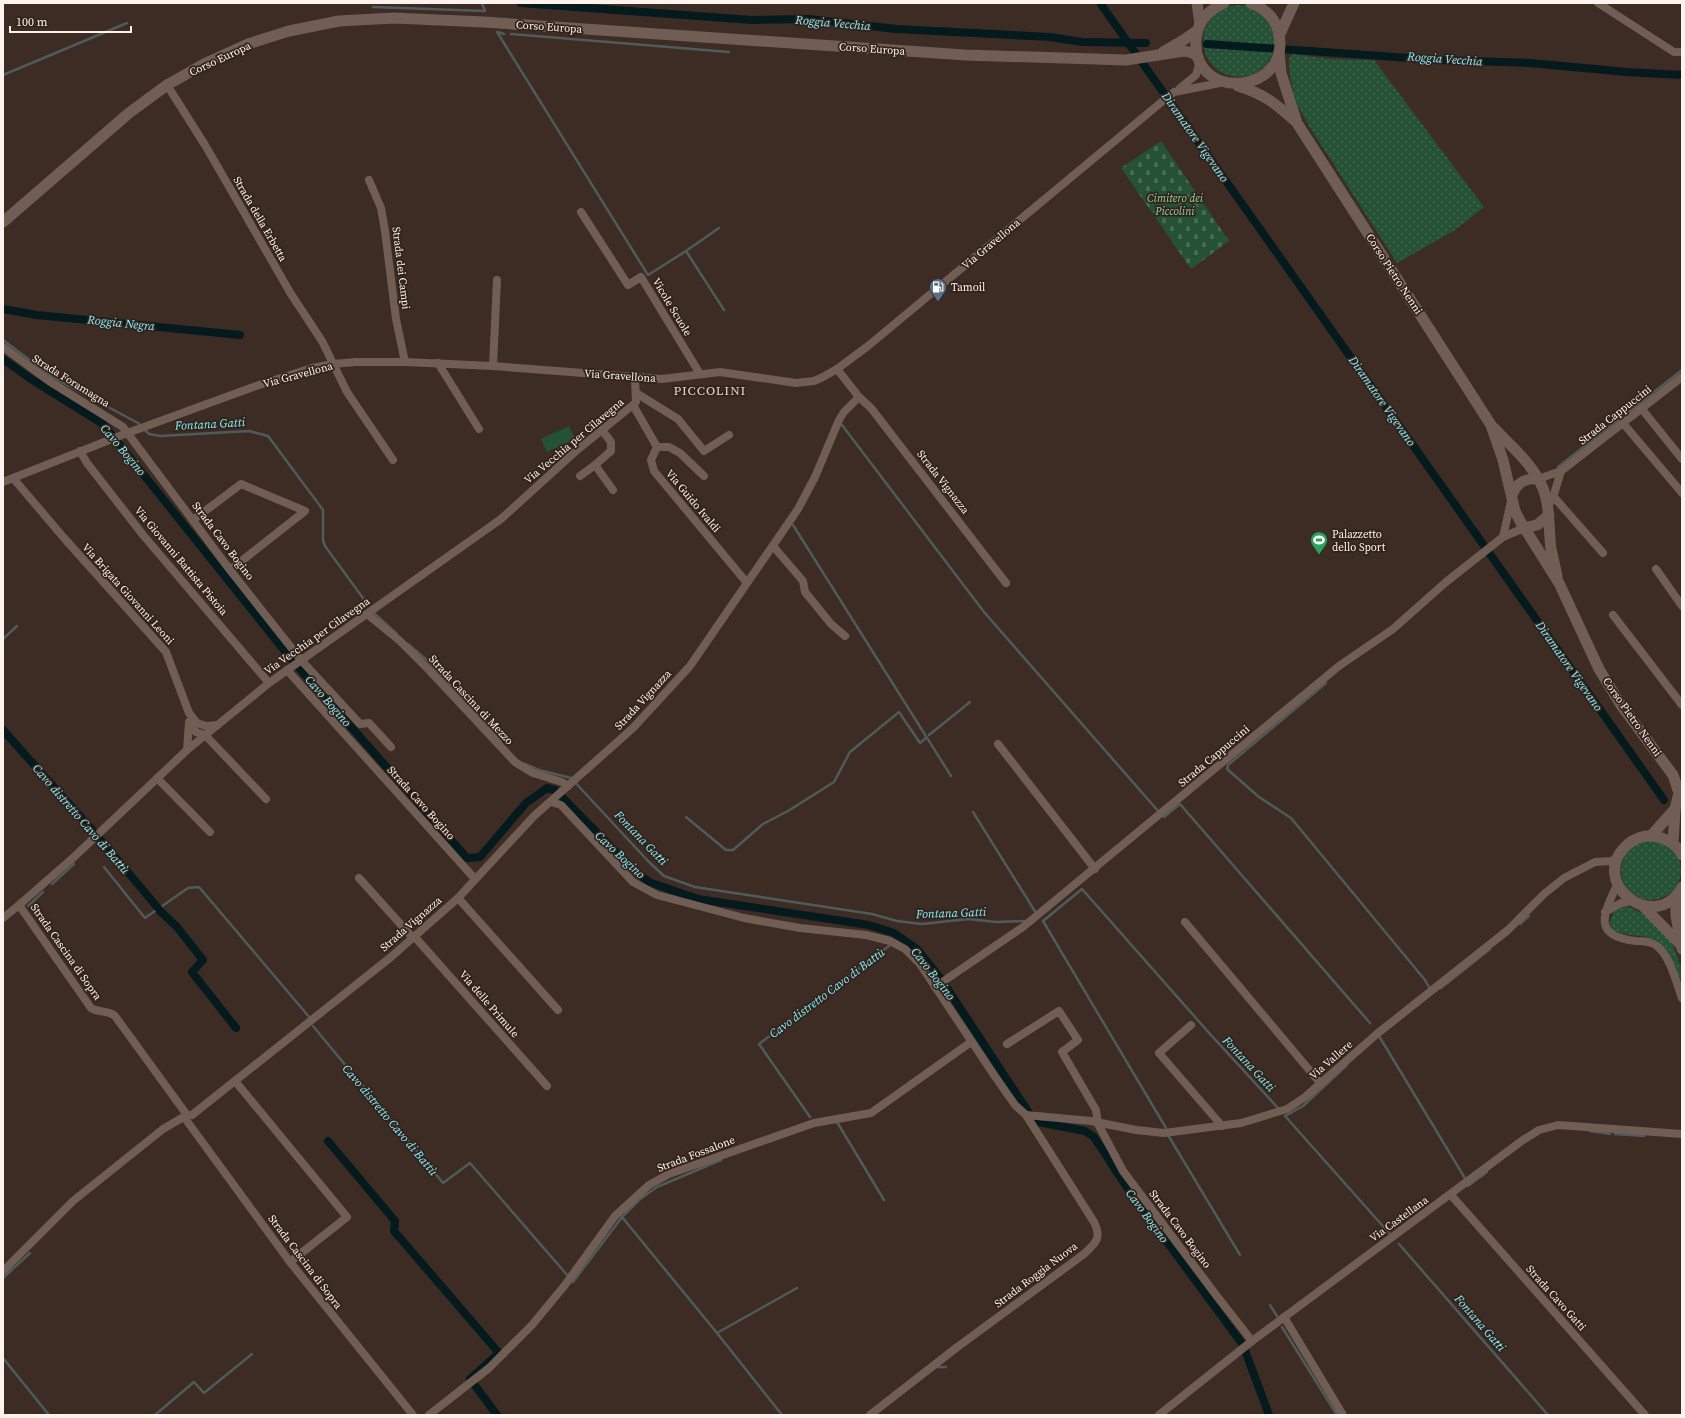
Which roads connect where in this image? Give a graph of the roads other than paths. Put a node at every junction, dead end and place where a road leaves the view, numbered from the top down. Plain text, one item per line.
1 (1197, 3) edge
2 (1224, 3) edge
3 (1251, 3) edge
4 (1294, 3) edge
5 (1598, 3) edge
6 (1199, 27) junction
7 (1279, 46) junction
8 (1682, 52) edge
9 (1156, 55) junction
10 (1199, 59) junction
11 (1228, 83) junction
12 (167, 85) junction
13 (1174, 92) junction
14 (1297, 123) junction
15 (369, 180) dead end
16 (581, 212) dead end
17 (3, 222) edge
18 (497, 280) dead end
19 (3, 347) edge
20 (405, 362) junction
21 (438, 363) junction
22 (332, 364) junction
23 (493, 366) junction
24 (837, 369) junction
25 (700, 374) junction
26 (1682, 377) edge
27 (635, 378) junction
28 (636, 393) junction
29 (859, 397) junction
30 (634, 405) junction
31 (1641, 408) junction
32 (1622, 422) junction
33 (1491, 425) junction
34 (479, 429) dead end
35 (602, 430) junction
36 (125, 434) junction
37 (730, 435) dead end
38 (657, 447) junction
39 (80, 451) junction
40 (1682, 459) edge
41 (393, 460) dead end
42 (594, 465) junction
43 (1561, 471) junction
44 (580, 476) dead end
45 (704, 476) dead end
46 (13, 478) junction
47 (1538, 479) junction
48 (3, 482) edge
49 (613, 490) dead end
50 (1682, 493) edge
51 (1512, 494) junction
52 (1553, 496) junction
53 (1549, 515) junction
54 (193, 520) junction
55 (1524, 528) junction
56 (1504, 537) junction
57 (773, 546) junction
58 (1603, 552) dead end
59 (1656, 569) dead end
60 (230, 570) junction
61 (747, 583) junction
62 (1006, 583) dead end
63 (1559, 583) junction
64 (1682, 606) edge
65 (367, 614) junction
66 (1613, 615) dead end
67 (845, 636) dead end
68 (301, 660) junction
69 (287, 670) junction
70 (269, 683) junction
71 (1682, 705) edge
72 (189, 713) junction
73 (189, 724) junction
74 (217, 725) junction
75 (205, 735) junction
76 (998, 744) dead end
77 (390, 747) dead end
78 (187, 750) junction
79 (157, 778) junction
80 (567, 787) junction
81 (266, 799) dead end
82 (550, 802) junction
83 (1675, 809) junction
84 (210, 832) dead end
85 (1651, 836) junction
86 (1673, 844) junction
87 (1682, 855) edge
88 (1618, 858) junction
89 (1595, 862) junction
90 (1095, 869) junction
91 (359, 878) dead end
92 (475, 878) junction
93 (1616, 879) junction
94 (1680, 890) edge
95 (458, 898) junction
96 (1632, 901) junction
97 (20, 906) junction
98 (1644, 906) junction
99 (1605, 912) junction
100 (3, 918) edge
101 (1185, 922) dead end
102 (413, 937) junction
103 (1681, 947) edge
104 (936, 987) junction
105 (1682, 998) edge
106 (558, 1010) dead end
107 (1191, 1025) dead end
108 (971, 1042) junction
109 (1007, 1044) dead end
110 (235, 1081) junction
111 (1321, 1084) junction
112 (547, 1086) dead end
113 (1026, 1115) junction
114 (186, 1116) junction
115 (1098, 1124) junction
116 (1222, 1126) junction
117 (1682, 1134) edge
118 (1450, 1195) junction
119 (290, 1262) junction
120 (3, 1271) edge
121 (1284, 1317) junction
122 (1251, 1342) junction
123 (413, 1415) edge
124 (429, 1415) edge
125 (870, 1415) edge
126 (1159, 1415) edge
127 (1343, 1415) edge
128 (1646, 1415) edge

1 - 6 main road
2 - 6 main road
3 - 7 main road, Corso Pietro Nenni
4 - 7 main road
5 - 8 street
6 - 9 main road
6 - 10 main road
7 - 11 main road
7 - 14 main road, Corso Pietro Nenni
9 - 10 main road, Corso Europa
9 - 12 main road, Corso Europa
10 - 11 main road, Corso Pietro Nenni
10 - 13 street
11 - 13 street, Via Gravellona
11 - 14 main road, Corso Pietro Nenni
12 - 17 main road, Corso Europa
12 - 22 street, Strada della Erbetta
13 - 24 street, Via Gravellona
14 - 33 main road, Corso Pietro Nenni
15 - 20 street, Strada dei Campi
16 - 25 street, Vicole Scuole
18 - 23 street
19 - 36 street, Strada Foramagna
20 - 21 street, Via Gravellona
20 - 22 street, Via Gravellona
21 - 23 street, Via Gravellona
21 - 34 street
22 - 36 street, Via Gravellona
22 - 41 street, Strada della Erbetta
23 - 27 street, Via Gravellona
24 - 25 street, Via Gravellona
24 - 29 street, Strada Vignazza
25 - 27 street, Via Gravellona
26 - 31 street, Strada Cappuccini
27 - 28 street, Via Vecchia per Cilavegna
28 - 30 street, Via Vecchia per Cilavegna
28 - 37 street
29 - 57 street, Strada Vignazza
29 - 62 street, Strada Vignazza
30 - 35 street, Via Vecchia per Cilavegna
30 - 38 street
31 - 32 street, Strada Cappuccini
31 - 40 street
32 - 43 street, Strada Cappuccini
32 - 50 street
33 - 47 main road, Corso Pietro Nenni
33 - 51 main road, Corso Pietro Nenni
35 - 42 street
35 - 65 street, Via Vecchia per Cilavegna
36 - 39 street, Via Gravellona
36 - 54 street, Strada Cavo Bogino
38 - 45 street
38 - 61 street, Via Guido Ivaldi
39 - 46 street, Via Gravellona
39 - 70 street, Via Giovanni Battista Pistoia
42 - 44 street
42 - 49 street
43 - 47 street
43 - 52 street
46 - 48 street, Via Gravellona
46 - 72 street, Via Brigata Giovanni Leoni
47 - 51 main road
47 - 53 main road, Corso Pietro Nenni
51 - 55 main road, Corso Pietro Nenni
51 - 56 street
52 - 53 street
52 - 58 street
53 - 55 main road
53 - 63 main road, Corso Pietro Nenni
54 - 60 street, Strada Cavo Bogino
54 - 60 street
55 - 56 street, Strada Cappuccini
55 - 63 main road, Corso Pietro Nenni
56 - 90 street, Strada Cappuccini
57 - 61 street, Strada Vignazza
57 - 67 street
59 - 64 street
60 - 68 street, Strada Cavo Bogino
61 - 80 street, Strada Vignazza
63 - 83 main road, Corso Pietro Nenni
65 - 68 street, Via Vecchia per Cilavegna
65 - 80 street, Strada Cascina di Mezzo
66 - 71 street
68 - 69 street, Via Vecchia per Cilavegna
68 - 77 street, Strada Cavo Bogino
69 - 70 street, Via Vecchia per Cilavegna
69 - 92 street, Strada Cavo Bogino
70 - 74 street, Via Vecchia per Cilavegna
72 - 73 street
72 - 74 street
73 - 75 street
73 - 78 street
74 - 75 street, Via Vecchia per Cilavegna
75 - 78 street, Via Vecchia per Cilavegna
75 - 81 street
76 - 90 street
78 - 79 street, Via Vecchia per Cilavegna
79 - 84 street
79 - 97 street, Via Vecchia per Cilavegna
80 - 82 street, Strada Vignazza
82 - 92 street, Strada Vignazza
82 - 104 street
83 - 85 main road
83 - 86 main road, Corso Pietro Nenni
85 - 86 main road
85 - 88 main road
86 - 87 main road
88 - 89 street, Via Vallere
88 - 93 main road
89 - 93 street
89 - 111 street, Via Vallere
90 - 104 street, Strada Cappuccini
91 - 102 street, Via delle Primule
92 - 95 street, Strada Vignazza
93 - 96 main road
93 - 99 street
94 - 98 main road
94 - 103 main road
95 - 102 street, Strada Vignazza
95 - 106 street
96 - 98 main road
96 - 99 street
97 - 100 street, Via Vecchia per Cilavegna
97 - 114 street, Strada Cascina di Sopra
98 - 103 main road
99 - 105 street
101 - 111 street
102 - 110 street, Strada Vignazza
102 - 112 street, Via delle Primule
104 - 108 street
107 - 116 street
108 - 113 street
108 - 124 street, Strada Fossalone
109 - 115 street, Strada Cavo Bogino
110 - 114 street, Strada Vignazza
110 - 119 street
111 - 116 street, Via Vallere
113 - 115 street, Via Vallere
113 - 125 street, Strada Roggia Nuova
114 - 119 street, Strada Cascina di Sopra
114 - 120 street, Strada Vignazza
115 - 116 street, Via Vallere
115 - 122 street, Strada Cavo Bogino
117 - 118 street, Via Castellana
118 - 121 street, Via Castellana
118 - 128 street, Strada Cavo Gatti
119 - 123 street, Strada Cascina di Sopra
121 - 122 street, Via Castellana
121 - 127 street
122 - 126 street, Via Castellana

